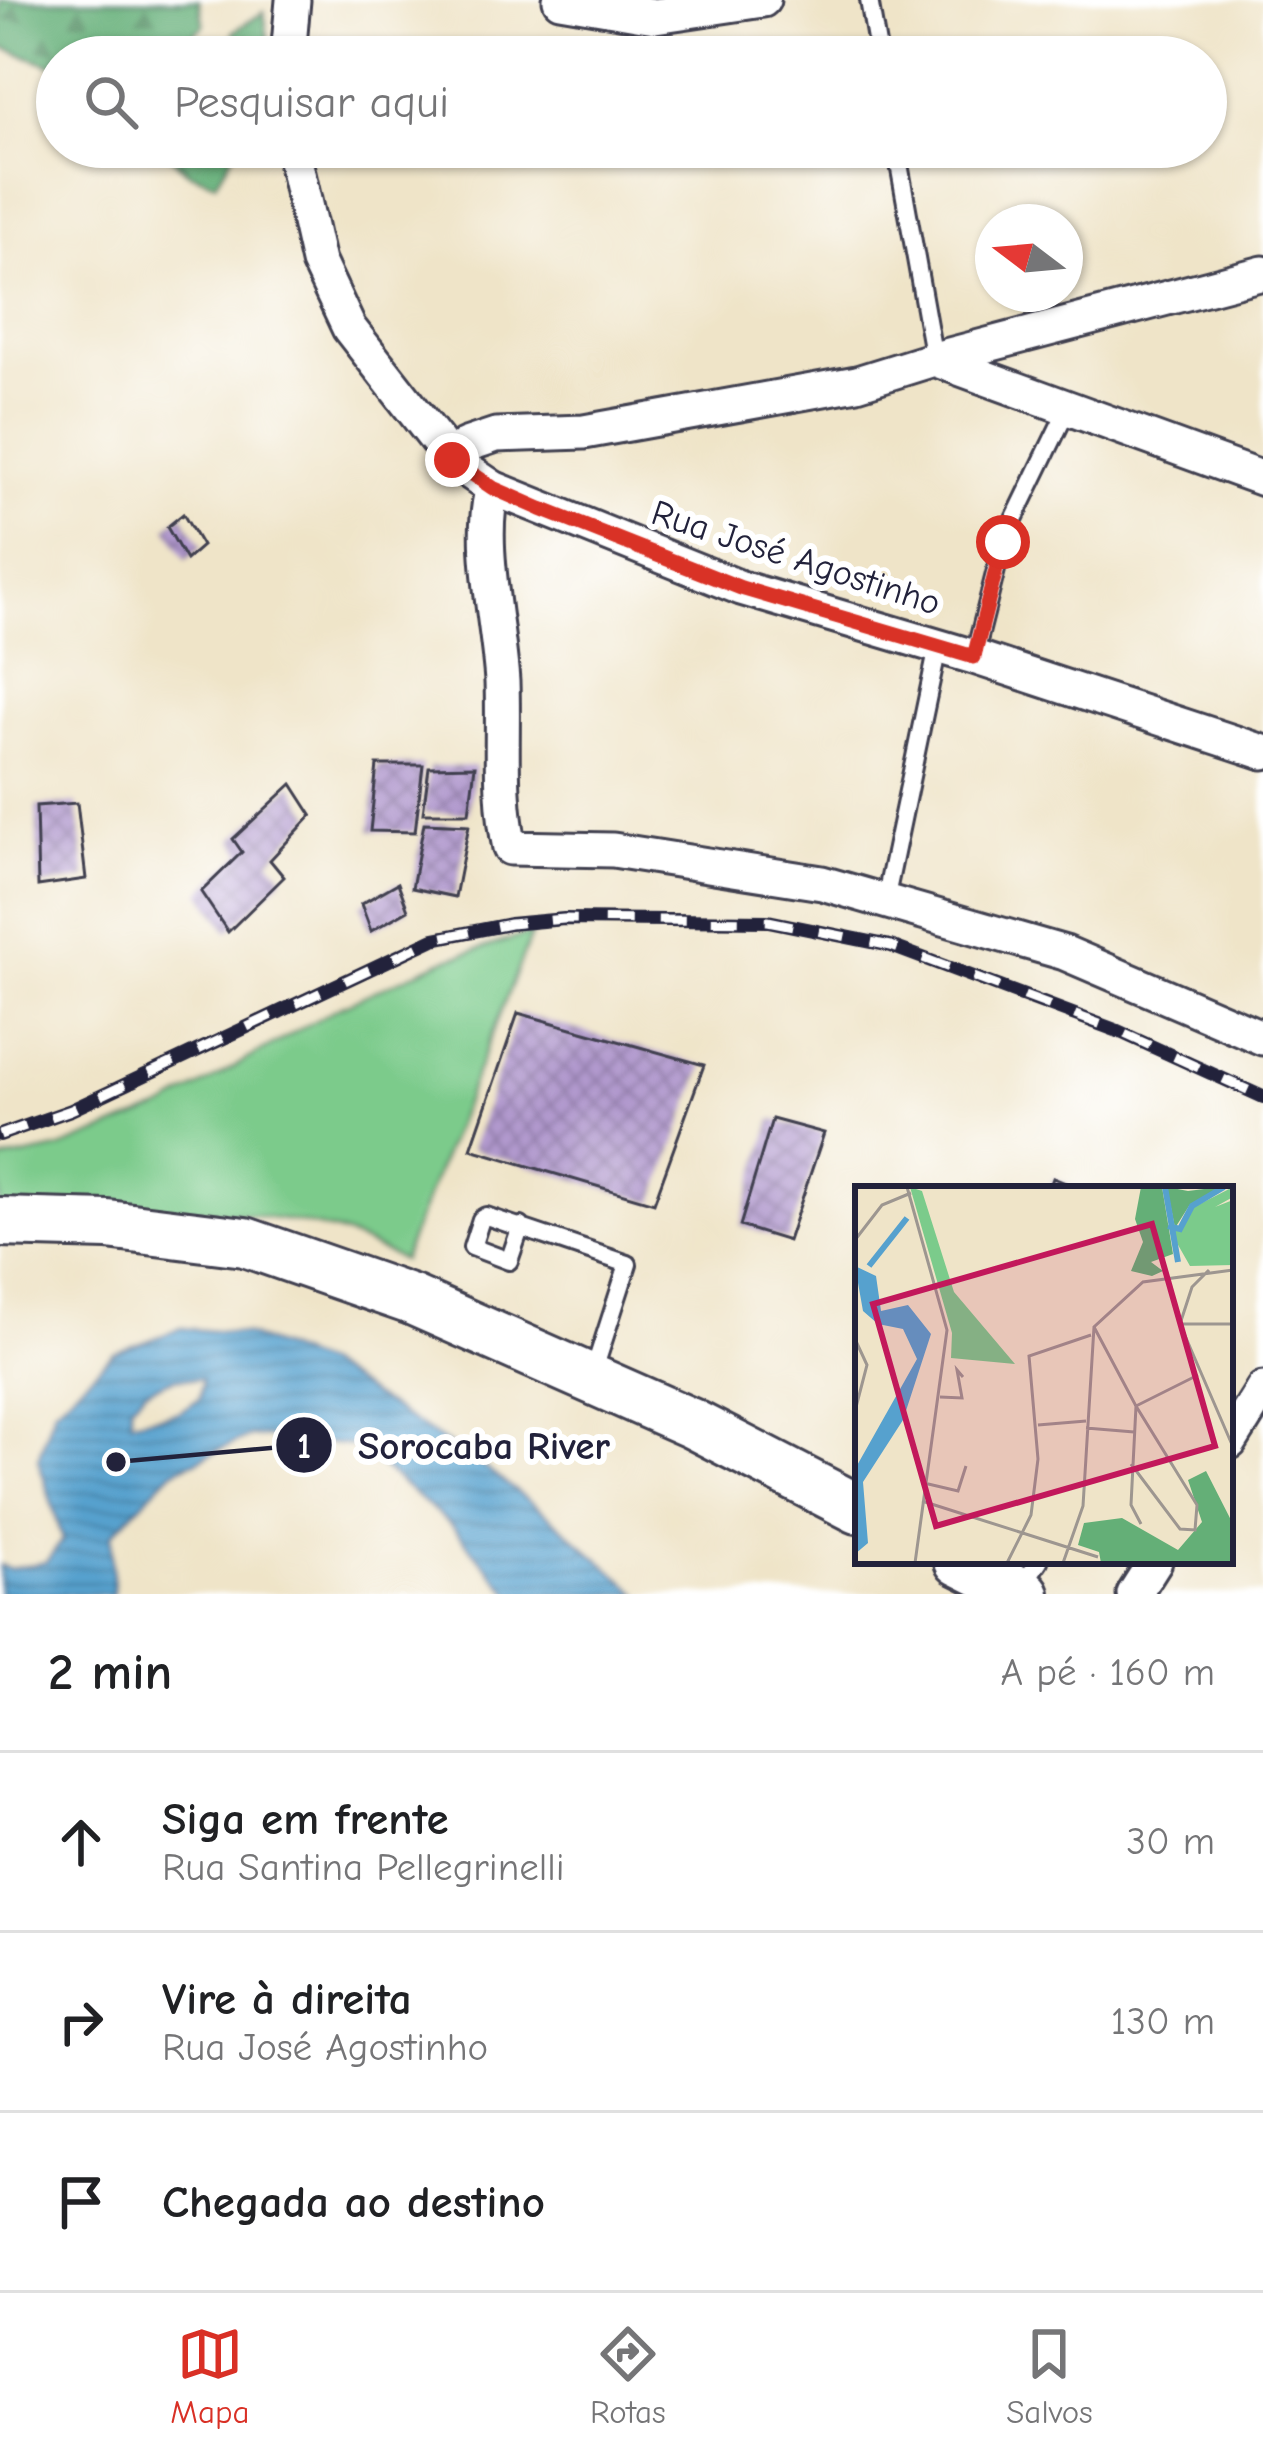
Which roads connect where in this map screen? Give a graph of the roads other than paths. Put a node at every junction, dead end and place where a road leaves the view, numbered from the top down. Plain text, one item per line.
1 (293, 0) edge
2 (763, 0) edge
3 (869, 0) edge
4 (565, 1) edge
5 (290, 36) edge
6 (875, 36) edge
7 (297, 168) edge
8 (900, 168) edge
9 (1263, 273) edge
10 (934, 359) junction
11 (1067, 410) junction
12 (452, 460) junction
13 (1253, 468) edge
14 (493, 488) junction
15 (938, 647) junction
16 (974, 657) junction
17 (1263, 752) edge
18 (885, 902) junction
19 (1263, 1038) edge
20 (0, 1222) edge
21 (521, 1226) dead end
22 (590, 1382) junction
23 (1263, 1389) edge
24 (1233, 1437) edge
25 (855, 1507) edge
26 (969, 1564) edge
27 (1153, 1564) edge
28 (1027, 1582) edge
29 (1134, 1594) edge

1 - 5 street
2 - 4 street
3 - 6 lane
7 - 12 street, Rua José Agostinho
8 - 10 lane
9 - 10 street
10 - 11 street
10 - 12 street
11 - 13 street
11 - 16 lane
12 - 14 street, Rua José Agostinho
14 - 15 street, Rua José Agostinho
14 - 18 street
15 - 16 street, Rua José Agostinho
15 - 18 lane
16 - 17 street, Rua José Agostinho
18 - 19 street
20 - 22 main road
21 - 22 lane
22 - 25 main road
23 - 24 street
26 - 28 main road
27 - 29 street

